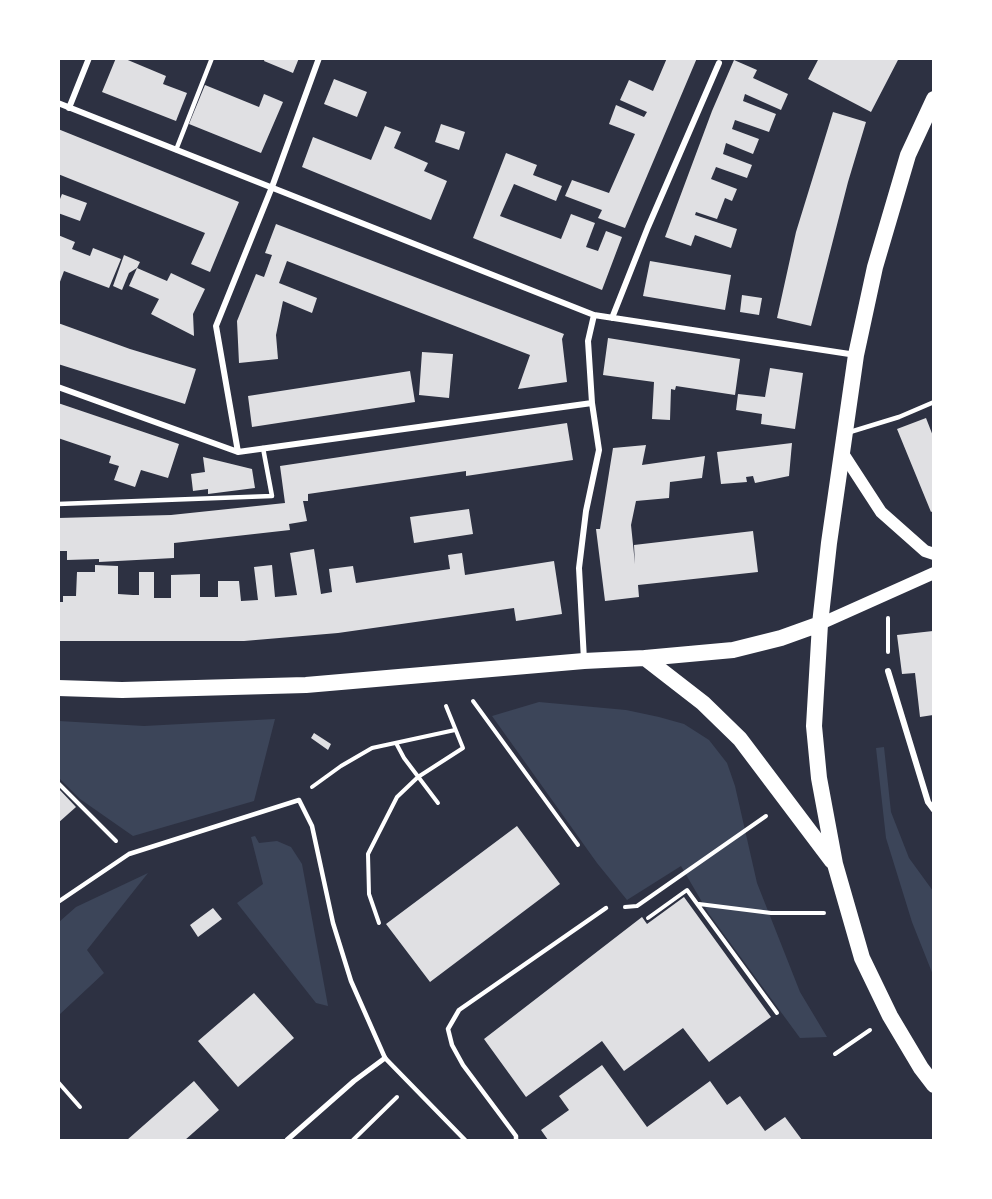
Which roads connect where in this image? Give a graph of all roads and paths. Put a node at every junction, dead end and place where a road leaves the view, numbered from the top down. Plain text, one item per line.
1 (89, 58) edge
2 (212, 58) edge
3 (320, 58) edge
4 (718, 63) dead end
5 (933, 99) edge
6 (58, 103) edge
7 (69, 108) junction
8 (176, 150) junction
9 (273, 188) junction
10 (594, 315) junction
11 (612, 318) junction
12 (856, 355) junction
13 (58, 387) edge
14 (933, 402) edge
15 (592, 403) junction
16 (845, 433) junction
17 (263, 448) junction
18 (238, 452) junction
19 (842, 452) junction
20 (58, 504) edge
21 (933, 554) edge
22 (933, 573) edge
23 (886, 594) junction
24 (820, 624) junction
25 (645, 658) junction
26 (584, 661) junction
27 (888, 671) joint
28 (58, 688) edge
29 (473, 701) dead end
30 (446, 706) dead end
31 (455, 730) junction
32 (396, 742) junction
33 (418, 777) junction
34 (58, 783) edge
35 (299, 800) junction
36 (788, 801) junction
37 (438, 803) dead end
38 (933, 810) edge
39 (578, 845) dead end
40 (129, 854) junction
41 (835, 864) junction
42 (58, 902) edge
43 (699, 904) junction
44 (606, 908) joint
45 (849, 912) junction
46 (648, 918) dead end
47 (379, 923) dead end
48 (777, 1013) dead end
49 (890, 1016) junction
50 (836, 1054) dead end
51 (385, 1058) junction
52 (58, 1082) edge
53 (411, 1084) junction
54 (933, 1085) edge
55 (80, 1107) dead end
56 (287, 1140) edge
57 (353, 1140) edge
58 (465, 1140) edge
59 (516, 1140) edge

1 - 7 street
2 - 8 lane
3 - 9 street
4 - 11 street
5 - 12 highway
6 - 7 street
7 - 8 street
8 - 9 street
9 - 10 street
9 - 18 street
10 - 11 street
10 - 15 street
11 - 12 street
12 - 16 highway
13 - 18 street
14 - 16 lane
15 - 17 street
15 - 26 street
16 - 19 highway
17 - 18 street
17 - 20 lane
19 - 21 main road
19 - 24 highway
22 - 23 main road
23 - 24 main road
23 - 27 path
24 - 25 highway
24 - 41 highway
25 - 26 highway
25 - 36 highway
26 - 28 highway
27 - 38 street
29 - 39 path
30 - 31 path
31 - 32 path
31 - 33 path
32 - 33 path
32 - 35 path
33 - 37 path
33 - 47 path
34 - 40 path
35 - 40 lane
35 - 51 lane
36 - 41 highway
36 - 44 path
40 - 42 lane
41 - 45 highway
43 - 45 path
43 - 46 path
43 - 48 path
44 - 59 lane
45 - 49 highway
49 - 50 path
49 - 54 highway
51 - 53 lane
51 - 56 street
52 - 55 path
53 - 57 path
53 - 58 lane

